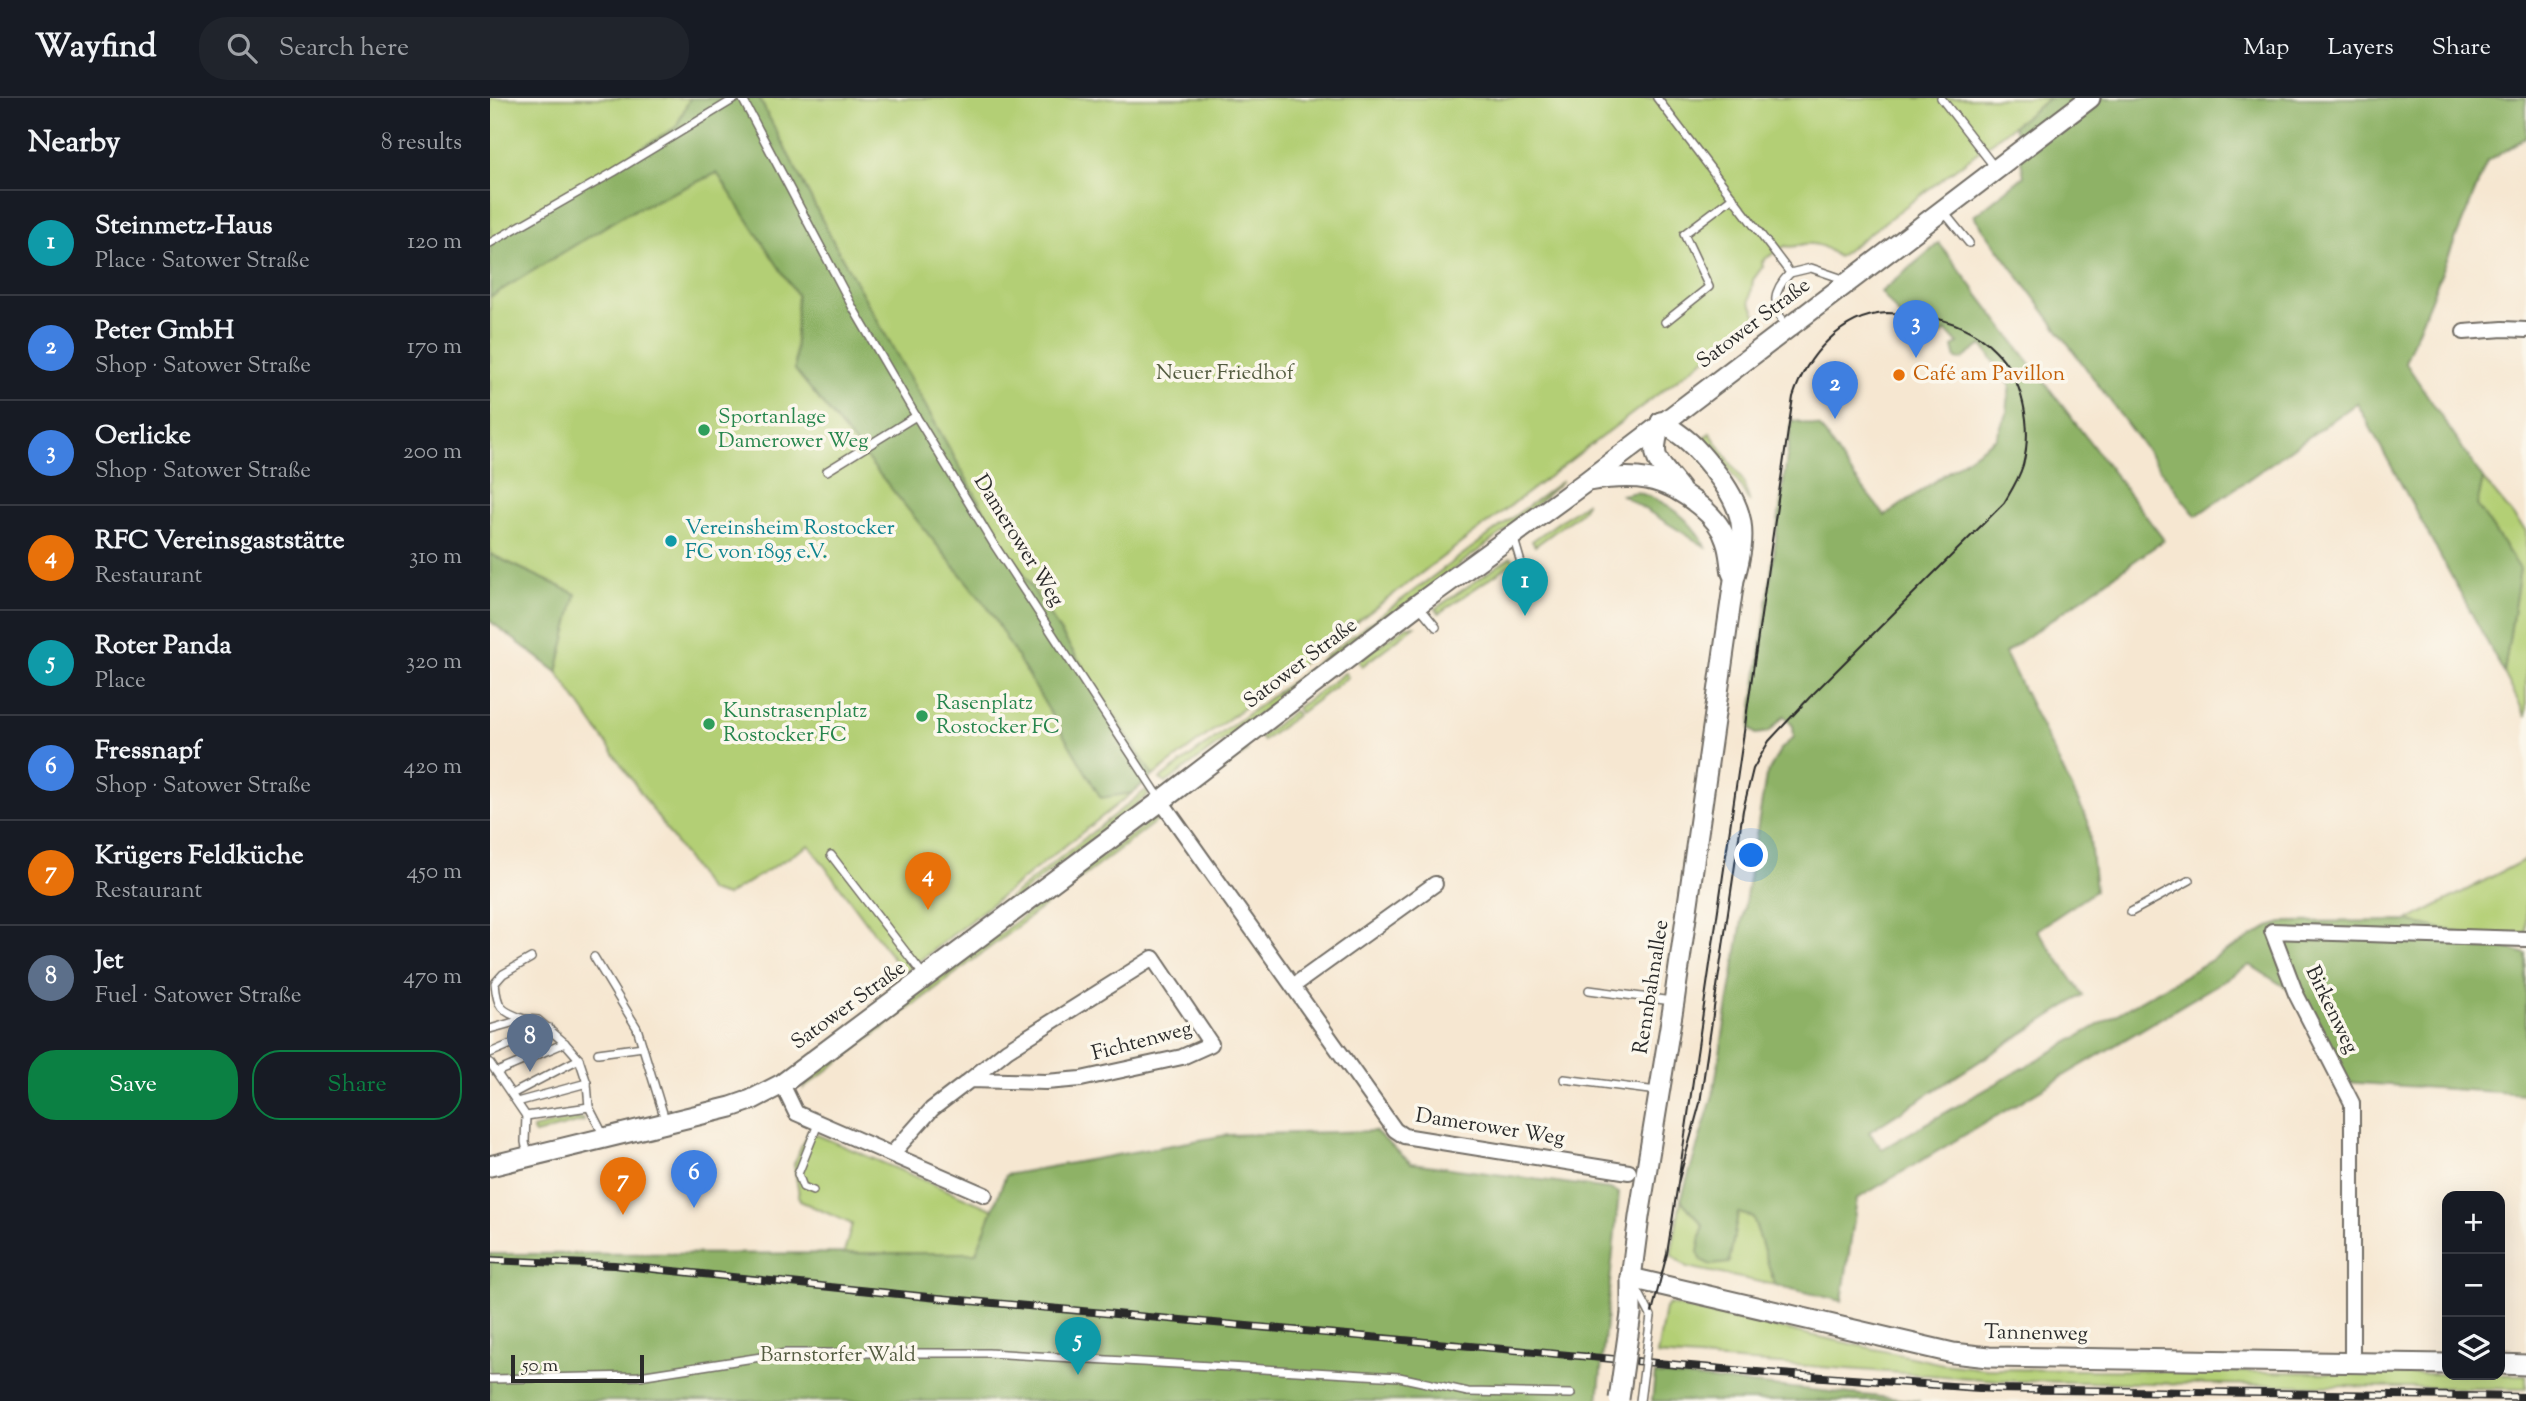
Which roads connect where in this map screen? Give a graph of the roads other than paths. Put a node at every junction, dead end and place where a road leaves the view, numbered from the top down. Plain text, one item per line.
1 (736, 98) edge
2 (742, 98) edge
3 (1657, 98) edge
4 (1941, 98) edge
5 (2090, 98) edge
6 (1997, 169) junction
7 (1734, 197) junction
8 (1942, 210) junction
9 (490, 243) edge
10 (1969, 243) dead end
11 (1790, 273) junction
12 (1849, 281) junction
13 (1665, 323) dead end
14 (1785, 330) junction
15 (2526, 330) edge
16 (2464, 332) dead end
17 (916, 416) junction
18 (1661, 422) junction
19 (827, 471) dead end
20 (1587, 481) junction
21 (1681, 490) junction
22 (1513, 535) junction
23 (1522, 573) dead end
24 (1734, 580) junction
25 (1417, 605) junction
26 (1436, 627) dead end
27 (1161, 801) junction
28 (831, 855) dead end
29 (2190, 880) dead end
30 (1435, 884) dead end
31 (2131, 912) dead end
32 (2526, 939) edge
33 (594, 957) dead end
34 (531, 958) dead end
35 (925, 978) junction
36 (495, 983) junction
37 (1293, 986) junction
38 (1589, 990) dead end
39 (490, 996) edge
40 (1674, 1002) junction
41 (525, 1019) junction
42 (549, 1028) junction
43 (490, 1029) edge
44 (565, 1043) junction
45 (643, 1047) junction
46 (598, 1053) dead end
47 (490, 1054) edge
48 (579, 1059) junction
49 (490, 1063) edge
50 (497, 1072) junction
51 (1564, 1079) dead end
52 (970, 1080) junction
53 (587, 1083) junction
54 (782, 1084) junction
55 (1658, 1091) junction
56 (512, 1094) junction
57 (517, 1102) junction
58 (589, 1107) junction
59 (526, 1116) junction
60 (666, 1124) junction
61 (818, 1124) junction
62 (605, 1138) junction
63 (892, 1154) junction
64 (528, 1157) junction
65 (490, 1166) edge
66 (1629, 1172) dead end
67 (813, 1191) dead end
68 (985, 1195) dead end
69 (1631, 1278) junction
70 (2352, 1362) junction
71 (2442, 1364) edge
72 (2505, 1364) edge
73 (2526, 1365) edge
74 (490, 1379) edge
75 (1571, 1394) dead end
76 (1619, 1400) edge
77 (1640, 1401) edge

1 - 9 lane
2 - 17 lane, Damerower Weg
3 - 7 lane
4 - 6 lane
5 - 6 main road, Satower Straße
6 - 8 main road, Satower Straße
7 - 11 lane
7 - 13 lane
8 - 10 lane
8 - 12 main road, Satower Straße
11 - 12 lane
11 - 14 lane
12 - 14 main road, Satower Straße
14 - 18 main road, Satower Straße
15 - 16 street
17 - 19 lane
17 - 27 lane, Damerower Weg
18 - 20 main road, Satower Straße
18 - 21 main road, Rennbahnallee
18 - 24 main road, Rennbahnallee
20 - 21 main road, Rennbahnallee
20 - 22 main road, Satower Straße
21 - 24 main road, Rennbahnallee
22 - 23 lane
22 - 25 main road, Satower Straße
24 - 40 main road, Rennbahnallee
25 - 26 lane
25 - 27 main road, Satower Straße
27 - 35 main road, Satower Straße
27 - 37 street, Damerower Weg
28 - 35 lane
29 - 31 lane
30 - 37 street
32 - 70 street, Birkenweg
33 - 45 lane
34 - 36 lane
35 - 54 main road, Satower Straße
36 - 39 lane
36 - 41 lane
37 - 66 street, Damerower Weg
38 - 40 lane
40 - 55 main road, Rennbahnallee
41 - 42 lane
41 - 43 lane
42 - 44 lane
42 - 47 lane
44 - 48 lane
44 - 50 lane
45 - 46 lane
45 - 60 lane
48 - 53 lane
48 - 56 lane
49 - 50 lane
50 - 56 lane
51 - 55 lane
52 - 52 street, Fichtenweg
52 - 63 street, Fichtenweg
53 - 57 lane
53 - 58 lane
54 - 60 main road, Satower Straße
54 - 61 street
55 - 69 main road, Rennbahnallee
56 - 57 lane
57 - 59 lane
58 - 59 lane
58 - 62 lane
59 - 64 lane
60 - 62 main road, Satower Straße
61 - 63 street
61 - 67 lane
62 - 64 main road, Satower Straße
63 - 68 street
64 - 65 main road, Satower Straße
69 - 70 main road, Tannenweg
69 - 76 main road, Rennbahnallee, bridge
69 - 77 lane, bridge
70 - 71 main road, Tannenweg
72 - 73 main road
74 - 75 lane

